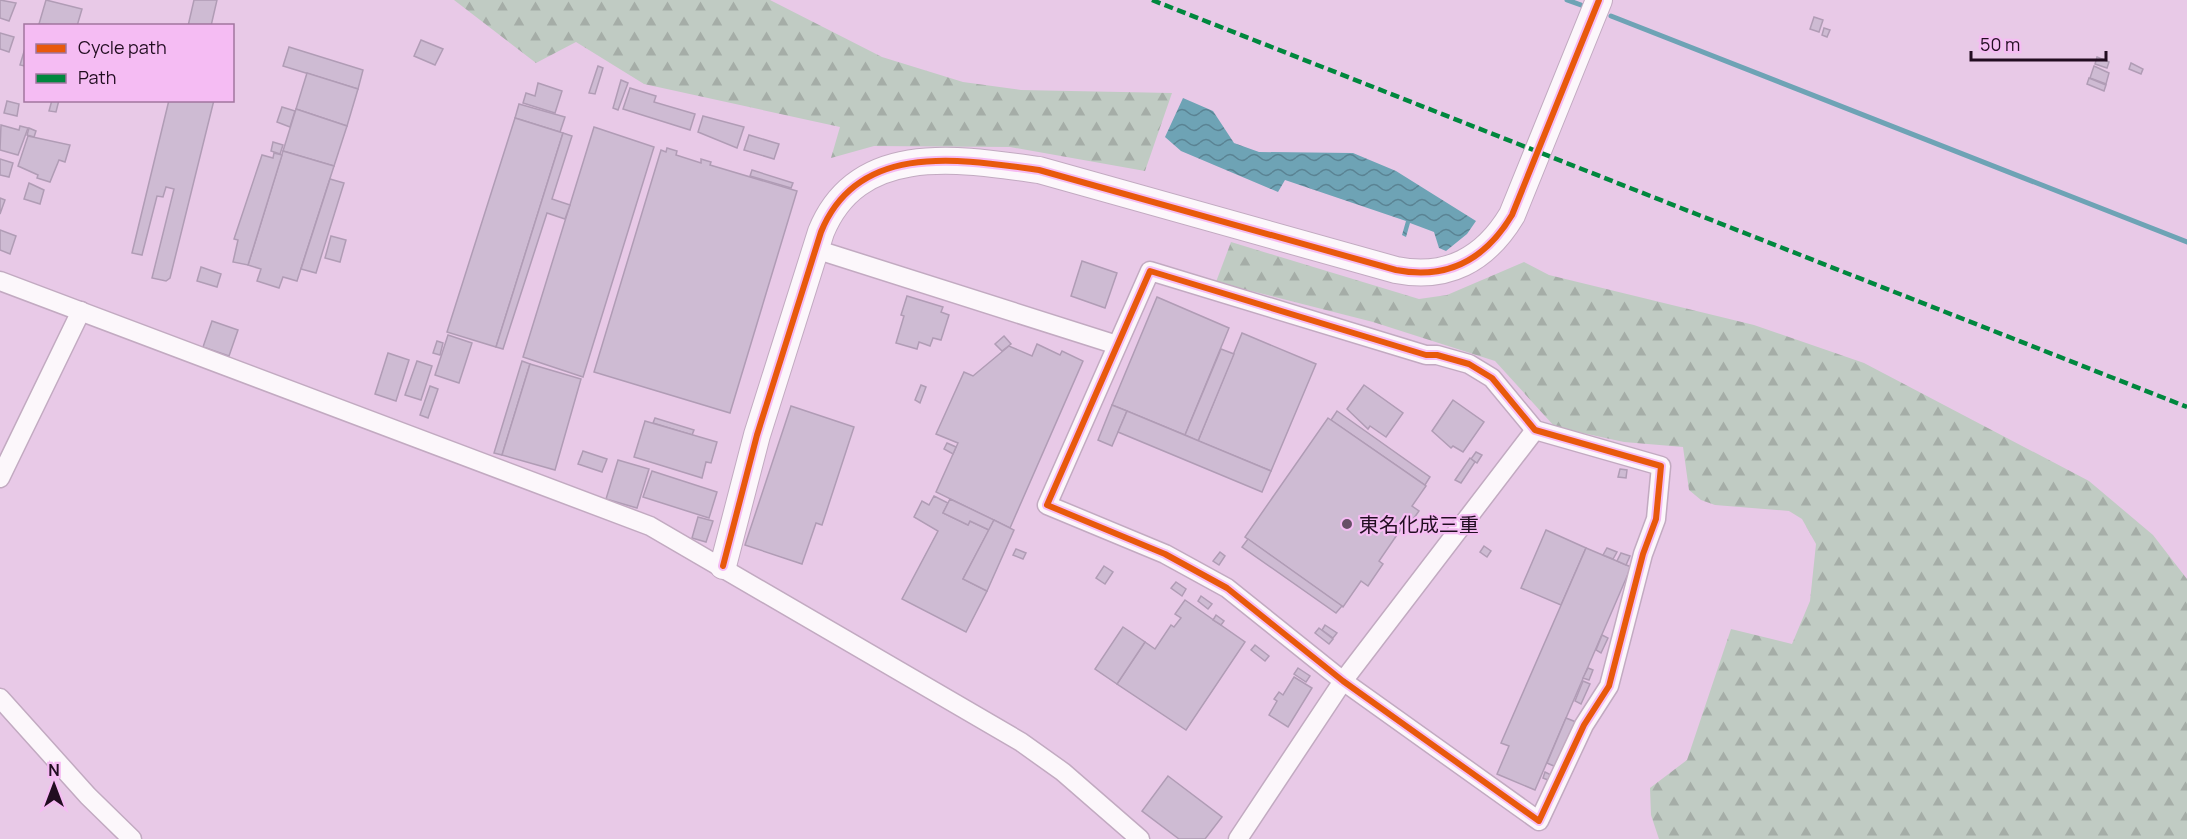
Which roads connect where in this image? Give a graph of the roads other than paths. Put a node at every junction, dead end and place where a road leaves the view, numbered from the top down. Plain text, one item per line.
1 (1599, 0) edge
2 (815, 249) junction
3 (0, 281) edge
4 (81, 311) junction
5 (1118, 345) junction
6 (1535, 430) junction
7 (0, 478) edge
8 (723, 566) junction
9 (1343, 681) junction
10 (0, 698) edge
11 (132, 839) edge
12 (1140, 839) edge
13 (1238, 839) edge

1 - 2 street
2 - 5 street
2 - 8 street
3 - 4 street
4 - 7 street
4 - 8 street
5 - 6 street
5 - 9 street
6 - 9 street
6 - 9 street
8 - 12 street
9 - 13 street
10 - 11 street

